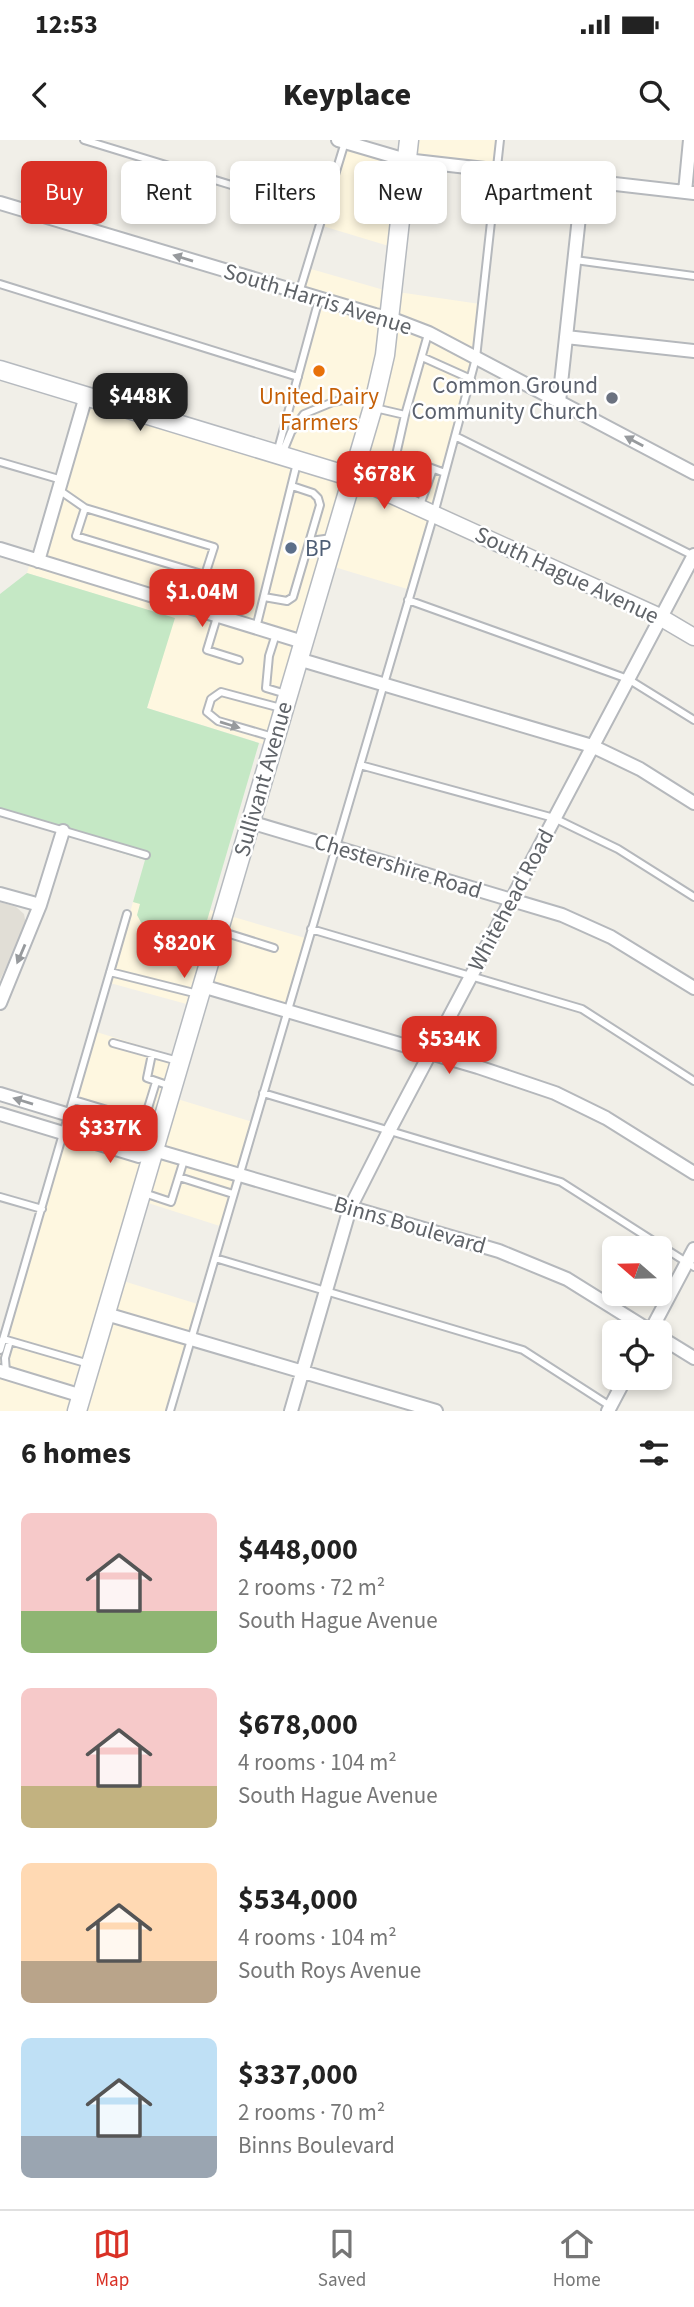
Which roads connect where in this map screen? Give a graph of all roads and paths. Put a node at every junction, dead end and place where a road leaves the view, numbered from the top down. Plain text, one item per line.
1 (84, 140) edge
2 (409, 140) edge
3 (500, 140) edge
4 (690, 140) edge
5 (342, 141) edge
6 (407, 160) junction
7 (337, 161) edge
8 (498, 161) edge
9 (461, 167) edge
10 (616, 184) edge
11 (230, 185) edge
12 (690, 193) edge
13 (0, 203) edge
14 (320, 224) edge
15 (491, 224) edge
16 (579, 224) edge
17 (575, 260) junction
18 (694, 276) edge
19 (0, 284) edge
20 (299, 293) junction
21 (319, 299) junction
22 (390, 318) junction
23 (429, 333) junction
24 (566, 337) junction
25 (694, 351) edge
26 (422, 357) junction
27 (476, 358) junction
28 (0, 370) edge
29 (298, 377) junction
30 (471, 379) junction
31 (86, 396) junction
32 (559, 402) junction
33 (374, 404) junction
34 (405, 415) junction
35 (455, 436) junction
36 (285, 457) junction
37 (0, 462) edge
38 (433, 469) junction
39 (445, 473) junction
40 (694, 473) edge
41 (352, 477) junction
42 (60, 485) junction
43 (292, 486) junction
44 (85, 508) junction
45 (427, 510) junction
46 (334, 537) junction
47 (310, 541) junction
48 (0, 549) edge
49 (694, 555) edge
50 (38, 561) junction
51 (205, 575) junction
52 (300, 576) junction
53 (321, 582) junction
54 (264, 597) junction
55 (408, 600) junction
56 (195, 609) junction
57 (217, 616) junction
58 (660, 617) junction
59 (256, 628) junction
60 (276, 634) junction
61 (694, 637) edge
62 (301, 650) junction
63 (239, 660) dead end
64 (628, 679) junction
65 (384, 683) junction
66 (285, 702) junction
67 (694, 720) edge
68 (275, 738) junction
69 (593, 746) junction
70 (360, 765) junction
71 (694, 803) edge
72 (0, 812) edge
73 (554, 818) junction
74 (250, 822) junction
75 (63, 831) junction
76 (335, 847) junction
77 (146, 855) dead end
78 (0, 894) edge
79 (694, 897) edge
80 (512, 900) junction
81 (40, 905) junction
82 (127, 914) dead end
83 (311, 929) junction
84 (218, 931) junction
85 (274, 948) dead end
86 (110, 972) junction
87 (470, 977) junction
88 (694, 988) edge
89 (201, 990) junction
90 (0, 1003) edge
91 (286, 1011) junction
92 (113, 1043) dead end
93 (430, 1053) junction
94 (152, 1054) junction
95 (180, 1062) junction
96 (694, 1081) edge
97 (162, 1092) junction
98 (262, 1093) junction
99 (0, 1094) edge
100 (74, 1100) junction
101 (89, 1105) junction
102 (0, 1114) edge
103 (69, 1116) junction
104 (134, 1118) junction
105 (85, 1120) junction
106 (152, 1124) junction
107 (389, 1131) junction
108 (64, 1134) junction
109 (130, 1134) junction
110 (154, 1150) junction
111 (184, 1158) junction
112 (694, 1173) edge
113 (239, 1175) junction
114 (179, 1177) junction
115 (142, 1193) junction
116 (233, 1194) junction
117 (0, 1196) edge
118 (350, 1208) junction
119 (42, 1209) junction
120 (694, 1250) edge
121 (215, 1258) junction
122 (691, 1265) edge
123 (327, 1291) junction
124 (106, 1314) junction
125 (633, 1320) edge
126 (658, 1320) edge
127 (191, 1339) junction
128 (7, 1340) junction
129 (672, 1344) edge
130 (0, 1350) edge
131 (694, 1358) edge
132 (91, 1365) junction
133 (3, 1372) edge
134 (303, 1372) junction
135 (619, 1390) edge
136 (79, 1407) edge
137 (609, 1409) edge
138 (170, 1411) edge
139 (292, 1411) edge
140 (436, 1411) edge

1 - 11 lane
2 - 6 main road, Sullivant Avenue
3 - 8 lane
4 - 12 street
5 - 6 street
5 - 7 lane
6 - 9 street
6 - 22 main road, Sullivant Avenue
10 - 12 street
20 -> 13 street, South Harris Avenue
14 - 20 lane
15 - 27 lane
16 - 17 street
17 - 18 lane
17 - 24 street
19 - 29 lane
20 - 21 street, South Harris Avenue
21 - 22 street, South Harris Avenue
21 - 29 lane
22 - 23 street, South Harris Avenue
22 - 33 main road, Sullivant Avenue
23 - 26 lane
23 - 27 street, South Harris Avenue
24 - 25 street
24 - 32 street
26 - 30 lane
26 - 34 lane
27 - 30 lane
27 - 32 street, South Harris Avenue
28 - 31 main road, South Hague Avenue
29 - 36 lane
30 - 35 lane
31 - 36 main road, South Hague Avenue
31 - 42 street
40 -> 32 street, South Harris Avenue
33 - 34 lane
33 - 36 lane
33 - 41 main road, Sullivant Avenue
34 - 38 lane
35 - 39 lane
35 - 49 lane
36 - 41 main road, South Hague Avenue
36 - 43 lane
37 - 42 lane
38 - 39 lane
38 - 45 lane
39 - 45 lane
41 - 45 street, South Hague Avenue
41 - 46 main road, Sullivant Avenue
42 - 44 lane
42 - 50 street
43 - 47 lane
43 - 54 lane
44 - 51 lane
44 - 51 lane
45 - 55 lane
45 - 58 street, South Hague Avenue
46 - 47 lane
46 - 53 main road, Sullivant Avenue
47 - 52 lane
48 - 50 street
49 - 58 street, Whitehead Road
50 - 56 street
51 - 56 lane
52 - 53 lane
52 - 54 lane
53 - 62 main road, Sullivant Avenue
54 - 59 lane
55 - 64 lane
55 - 65 lane
56 - 57 street
57 - 59 street
57 - 63 lane
58 - 61 street, South Hague Avenue
58 - 64 street, Whitehead Road
59 - 60 street
60 - 62 street
60 - 66 lane
62 - 65 street
62 - 66 main road, Sullivant Avenue
64 - 67 lane
64 - 69 street, Whitehead Road
65 - 69 street
65 - 70 lane
66 - 68 main road, Sullivant Avenue
66 -> 68 lane
68 - 74 main road, Sullivant Avenue
69 - 71 street
69 - 73 street, Whitehead Road
70 - 73 lane
70 - 76 lane
72 - 75 lane
73 - 79 lane
73 - 80 street, Whitehead Road
74 - 76 street, Chestershire Road
74 - 84 main road, Sullivant Avenue
75 - 77 lane
75 - 81 street
76 - 80 street, Chestershire Road
76 - 83 lane
78 - 81 street
80 - 87 street, Whitehead Road
80 - 88 street, Chestershire Road
81 -> 90 street
82 - 86 lane
83 - 87 lane
83 - 91 lane
84 - 85 lane
84 - 89 main road, Sullivant Avenue
86 - 89 lane
86 - 100 lane
87 - 93 street, Whitehead Road
87 - 96 lane
89 - 91 street
89 - 95 main road, Sullivant Avenue
91 - 93 street
91 - 98 lane
92 - 94 lane
93 - 107 street, Whitehead Road
93 - 112 street
94 - 95 lane
94 - 97 lane
95 - 97 main road, Sullivant Avenue
97 - 106 main road, Sullivant Avenue
98 - 107 lane
98 - 113 lane
103 -> 99 street, Binns Boulevard
100 - 101 lane
100 - 103 lane
101 - 104 lane
101 - 105 lane
102 - 108 street, Binns Boulevard
103 - 105 street, Binns Boulevard
103 - 108 lane
104 - 106 lane
104 - 109 lane
105 - 109 street, Binns Boulevard
106 - 110 main road, Sullivant Avenue
107 - 118 street, Whitehead Road
107 - 122 lane
108 - 110 street, Binns Boulevard
108 - 119 lane
109 - 110 street, Binns Boulevard
110 - 111 street, Binns Boulevard
110 - 115 main road, Sullivant Avenue
111 - 113 street, Binns Boulevard
111 - 114 lane
113 - 116 lane
113 - 118 street, Binns Boulevard
114 - 115 lane
114 - 116 lane
115 - 124 main road, Sullivant Avenue
116 - 121 lane
117 - 119 lane
118 - 123 street, Whitehead Road
118 - 125 street, Binns Boulevard
119 - 128 lane
120 - 122 street
121 - 123 lane
121 - 127 lane
122 - 126 street
123 - 134 street, Whitehead Road
123 - 137 lane
124 - 127 street
124 - 132 main road, Sullivant Avenue
127 - 134 street
127 - 138 lane
128 - 130 lane
128 - 132 lane
128 - 133 lane
129 - 131 street
132 - 136 main road, Sullivant Avenue
133 - 136 street
134 - 139 street, Whitehead Road
134 - 140 street
135 - 137 street

